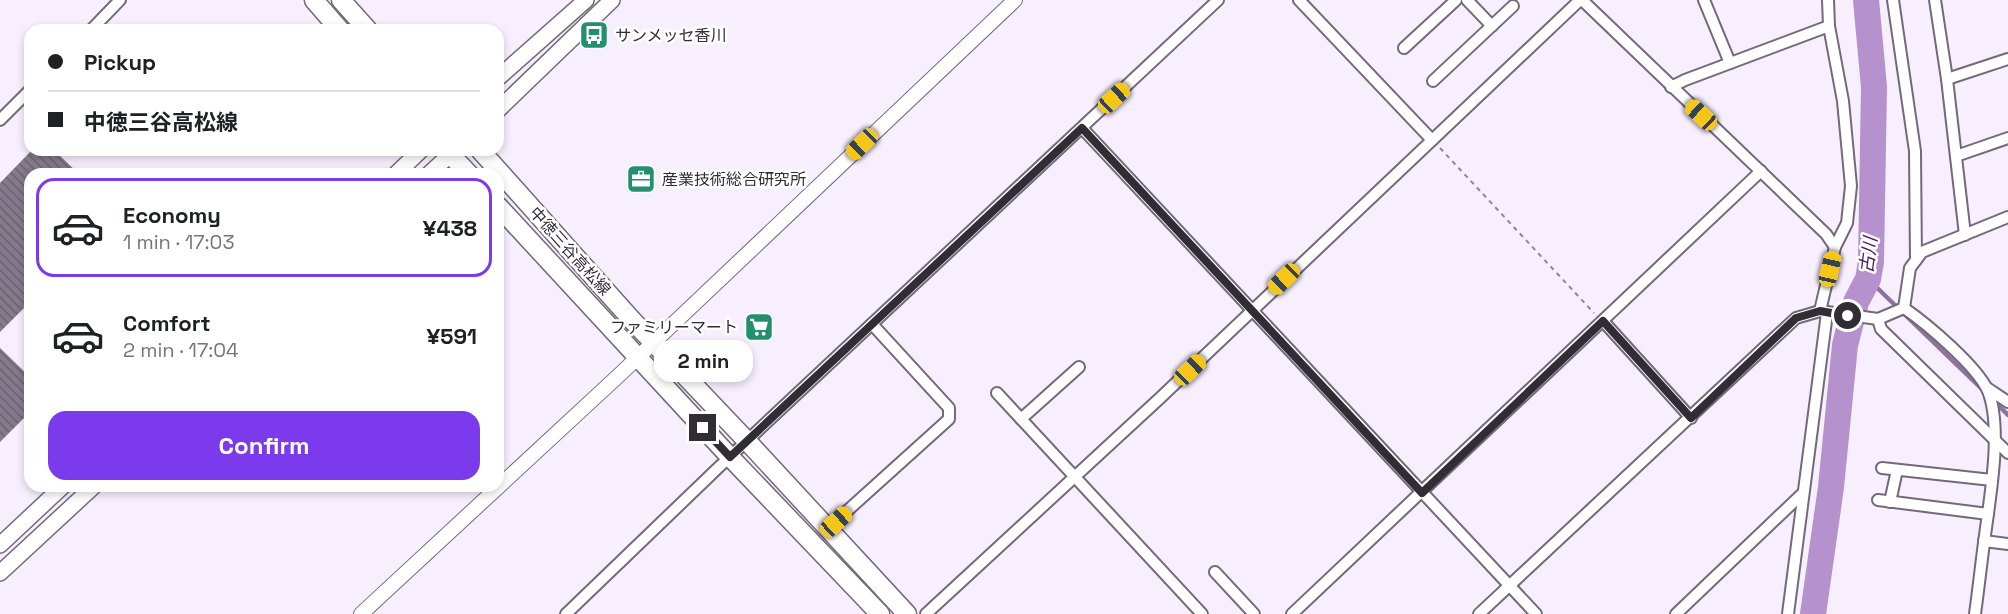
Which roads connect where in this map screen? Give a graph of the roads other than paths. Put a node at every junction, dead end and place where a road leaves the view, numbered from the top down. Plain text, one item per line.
1 (120, 0) edge
2 (314, 0) edge
3 (341, 0) edge
4 (586, 0) edge
5 (612, 0) edge
6 (1015, 0) edge
7 (1218, 0) edge
8 (1299, 0) edge
9 (1455, 0) edge
10 (1467, 0) edge
11 (1581, 0) edge
12 (1704, 0) edge
13 (1828, 0) edge
14 (1893, 0) edge
15 (1935, 0) edge
16 (1513, 6) dead end
17 (97, 24) edge
18 (335, 24) edge
19 (363, 24) edge
20 (1492, 26) junction
21 (1829, 26) junction
22 (1404, 48) dead end
23 (2008, 59) edge
24 (1730, 63) junction
25 (504, 73) edge
26 (1947, 79) junction
27 (1433, 81) dead end
28 (1671, 87) junction
29 (24, 96) edge
30 (504, 104) edge
31 (0, 120) edge
32 (1082, 128) junction
33 (2008, 138) edge
34 (1432, 140) junction
35 (415, 156) edge
36 (446, 156) edge
37 (453, 156) edge
38 (485, 156) edge
39 (1956, 156) junction
40 (402, 168) edge
41 (435, 168) edge
42 (464, 168) edge
43 (496, 168) edge
44 (1761, 171) junction
45 (504, 177) edge
46 (504, 213) edge
47 (2008, 218) edge
48 (1965, 235) junction
49 (1835, 248) junction
50 (1916, 260) junction
51 (1904, 309) junction
52 (1252, 310) junction
53 (1823, 312) junction
54 (1879, 318) junction
55 (1603, 321) junction
56 (872, 324) junction
57 (653, 343) junction
58 (637, 358) junction
59 (1078, 367) dead end
60 (1987, 388) junction
61 (998, 393) dead end
62 (2008, 402) edge
63 (1691, 418) junction
64 (1021, 419) junction
65 (1994, 440) junction
66 (747, 441) junction
67 (2008, 453) edge
68 (730, 457) junction
69 (1882, 468) dead end
70 (1897, 470) junction
71 (1075, 478) junction
72 (1992, 480) junction
73 (504, 481) edge
74 (57, 492) edge
75 (88, 492) edge
76 (493, 492) edge
77 (1422, 493) junction
78 (1803, 493) junction
79 (1878, 500) dead end
80 (1890, 502) junction
81 (1988, 514) junction
82 (827, 529) junction
83 (1984, 541) junction
84 (2008, 544) edge
85 (0, 545) edge
86 (1215, 572) dead end
87 (0, 573) edge
88 (1509, 586) junction
89 (361, 614) edge
90 (566, 614) edge
91 (880, 614) edge
92 (907, 614) edge
93 (926, 614) edge
94 (1202, 614) edge
95 (1254, 614) edge
96 (1292, 614) edge
97 (1479, 614) edge
98 (1536, 614) edge
99 (1676, 614) edge
100 (1788, 614) edge
101 (1975, 614) edge

1 - 17 street
2 - 18 main road
3 - 19 main road
4 - 25 main road
5 - 30 main road
6 - 57 street
7 - 32 street
8 - 34 street
9 - 22 street
10 - 20 street
11 - 28 street
11 - 34 street
12 - 24 street
13 - 21 street
14 - 50 street
15 - 26 street
16 - 20 street
20 - 27 street
21 - 24 street
21 - 49 street
23 - 26 street
24 - 28 street
26 - 39 street
28 - 44 street
29 - 31 street
32 - 52 street
32 - 56 street
33 - 39 street
34 - 52 street
35 - 40 main road
36 - 41 main road
37 - 42 main road
38 - 43 main road, 中徳三谷高松線
39 - 48 street
44 - 49 street
44 - 55 street
45 - 57 main road, 中徳三谷高松線
46 - 58 main road, 中徳三谷高松線
47 - 48 street
48 - 50 street
49 - 53 street
50 - 51 street
51 - 54 street
51 - 60 street
52 - 71 street
52 - 77 street
53 - 54 street
53 - 63 street
53 - 78 street
54 - 65 street
55 - 63 street
55 - 77 street
56 - 66 street
56 - 82 street
57 - 58 street
57 - 66 main road, 中徳三谷高松線
58 - 68 main road, 中徳三谷高松線
58 - 73 street
59 - 64 street
60 - 62 street
60 - 65 street
61 - 64 street
63 - 88 street
64 - 71 street
65 - 67 street
65 - 72 street
66 - 68 street
66 - 82 main road, 中徳三谷高松線
68 - 90 street
68 - 91 main road, 中徳三谷高松線
69 - 70 street
70 - 72 street
70 - 80 street
71 - 93 street
71 - 94 street
72 - 81 street
74 - 85 main road
75 - 87 main road
76 - 89 street
77 - 88 street
77 - 96 street
78 - 99 street
78 - 100 street
79 - 80 street
80 - 81 street
81 - 83 street
82 - 92 main road, 中徳三谷高松線
83 - 84 street
83 - 101 street
86 - 95 street
88 - 97 street
88 - 98 street

